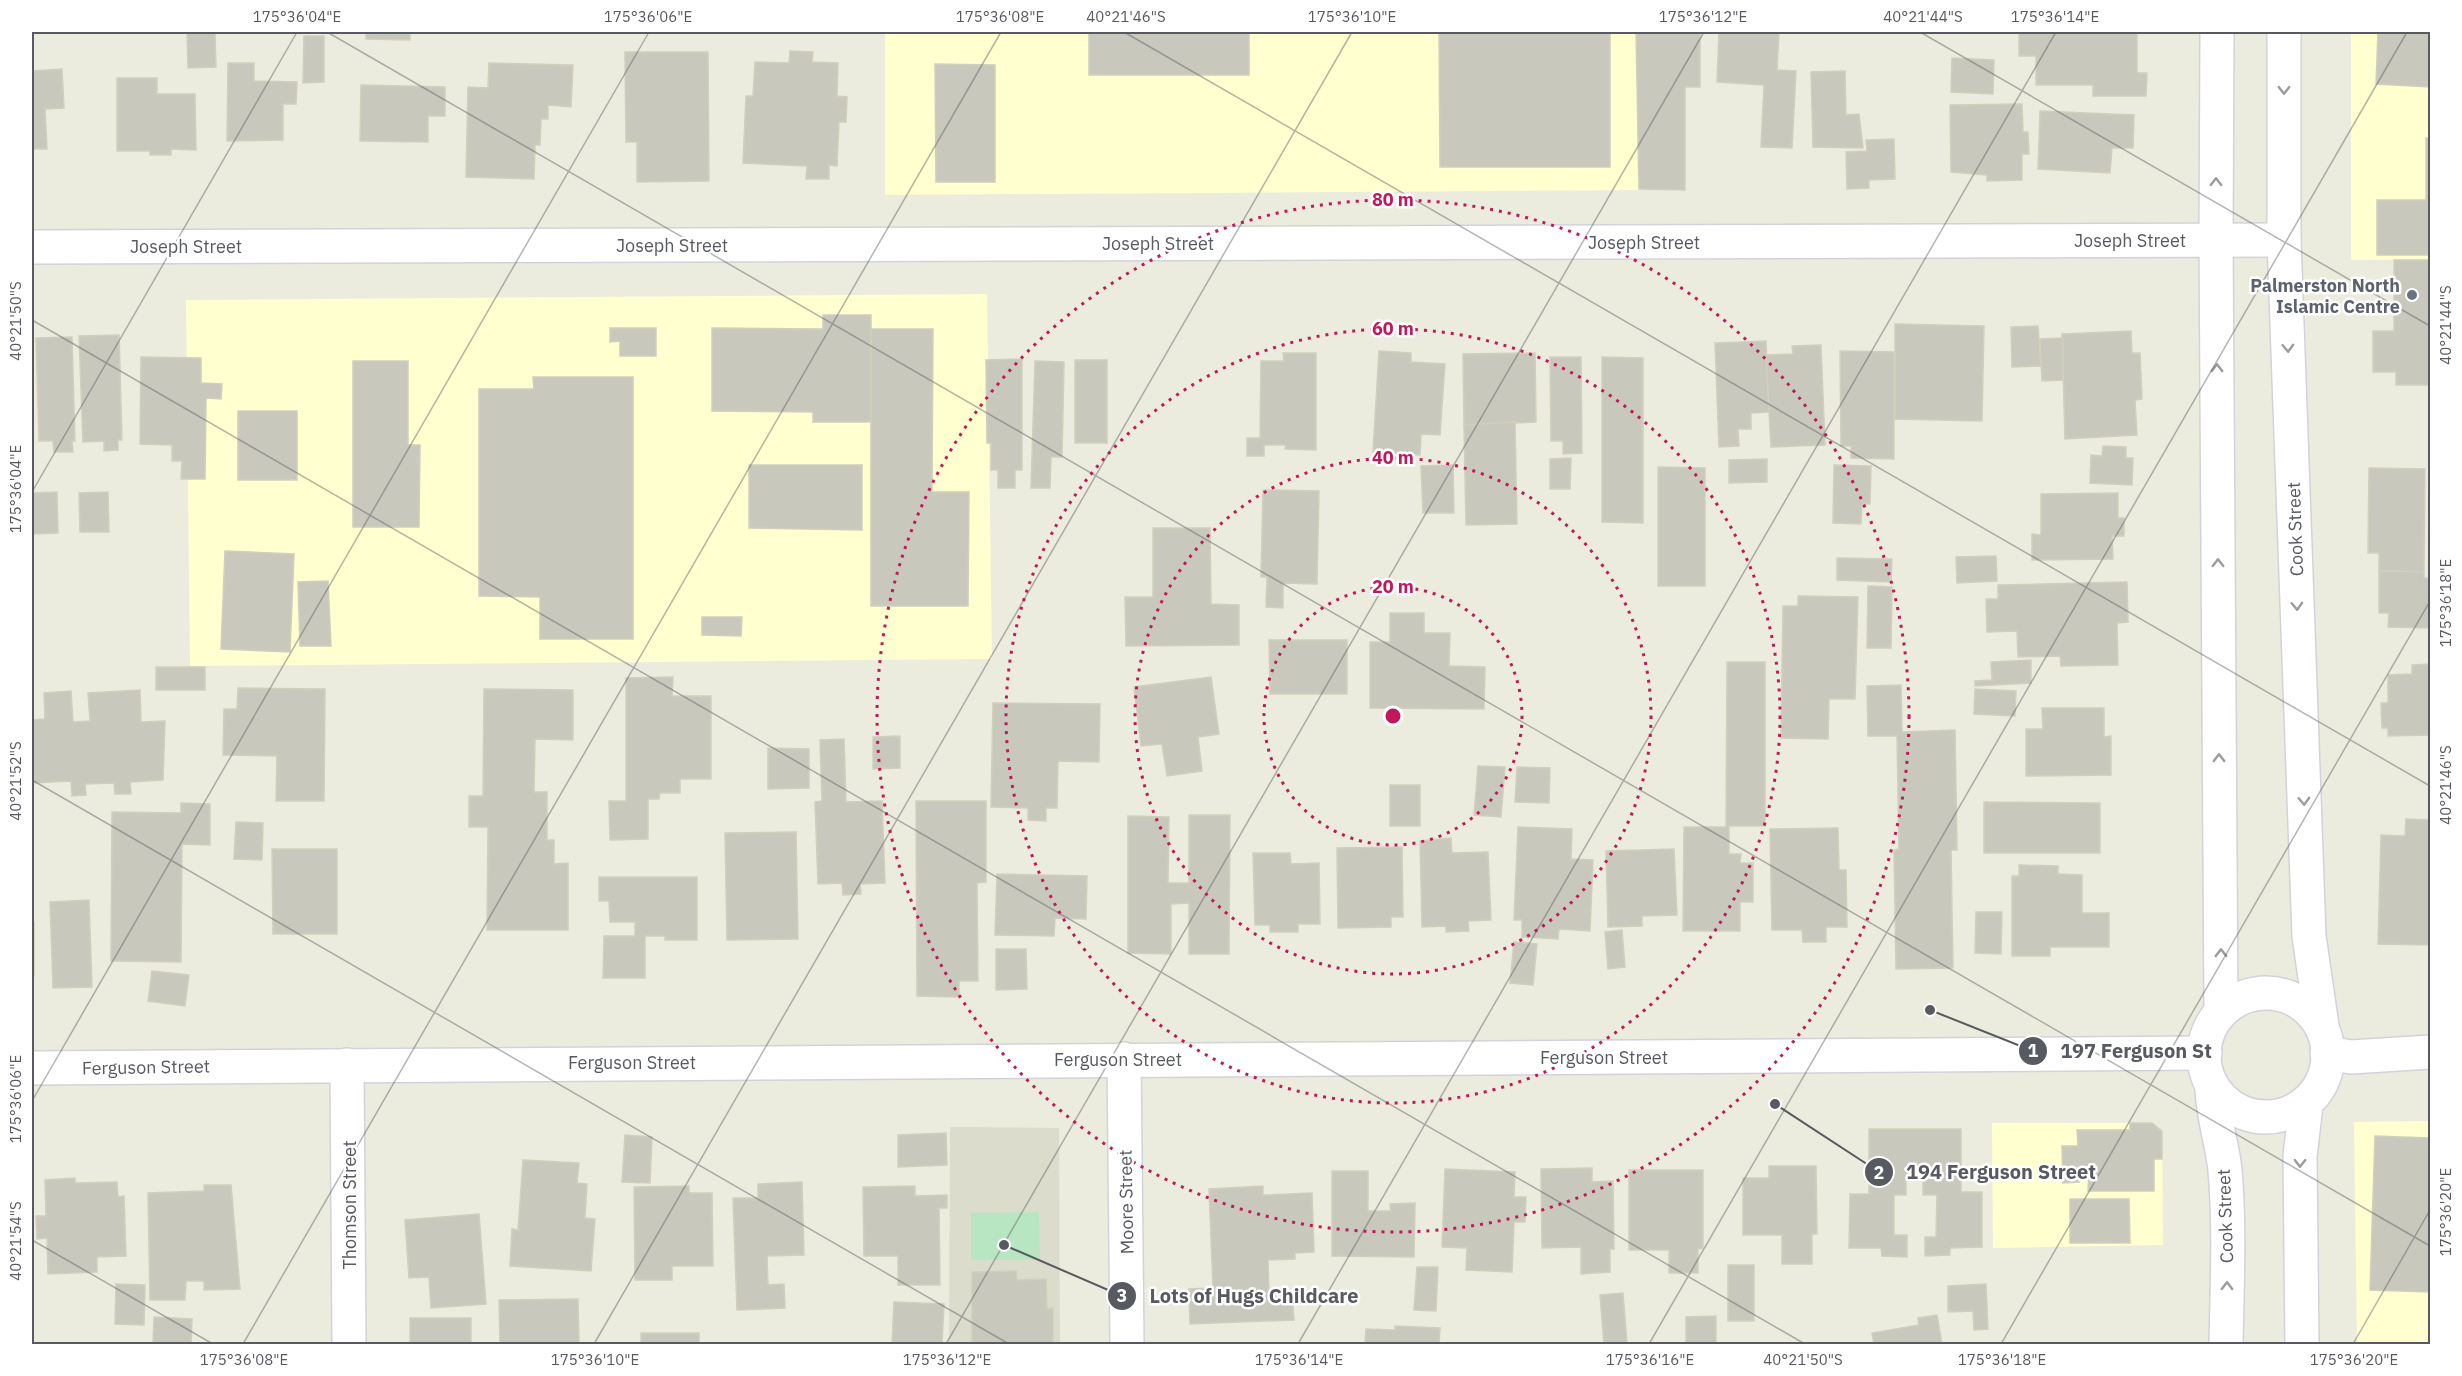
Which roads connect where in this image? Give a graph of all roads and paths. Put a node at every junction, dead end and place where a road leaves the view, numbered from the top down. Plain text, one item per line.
1 (2217, 32) edge
2 (2284, 32) edge
3 (2216, 240) junction
4 (2284, 240) junction
5 (32, 247) edge
6 (2221, 1011) junction
7 (2325, 1040) junction
8 (2430, 1052) edge
9 (2205, 1053) junction
10 (1124, 1059) junction
11 (347, 1065) junction
12 (32, 1068) edge
13 (2212, 1089) junction
14 (2306, 1105) junction
15 (349, 1344) edge
16 (1127, 1344) edge
17 (2226, 1344) edge
18 (2302, 1344) edge

3 -> 1 street
2 -> 4 street, Cook Street
3 - 4 street, Joseph Street
3 - 5 street, Joseph Street
6 -> 3 street
4 -> 7 street, Cook Street
6 - 7 street
6 - 9 street
7 - 8 street
7 - 14 street
9 - 10 street, Ferguson Street
9 - 13 street
10 - 11 street, Ferguson Street
10 - 16 street, Moore Street
11 - 12 street, Ferguson Street
11 - 15 street, Thomson Street
13 - 14 street
17 -> 13 street, Cook Street
14 -> 18 street

